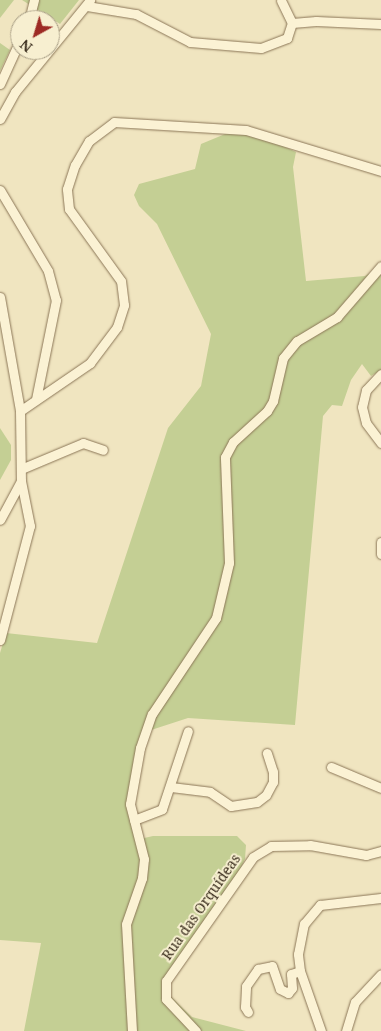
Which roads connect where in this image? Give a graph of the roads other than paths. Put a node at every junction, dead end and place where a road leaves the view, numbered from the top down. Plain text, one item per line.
1 (281, 0) edge
2 (88, 3) edge
3 (292, 23) junction
4 (381, 24) edge
5 (11, 60) edge
6 (0, 84) edge
7 (0, 118) edge
8 (381, 171) edge
9 (0, 190) edge
10 (381, 266) edge
11 (0, 297) edge
12 (381, 374) edge
13 (36, 399) junction
14 (20, 411) junction
15 (381, 442) edge
16 (103, 450) dead end
17 (21, 469) junction
18 (21, 481) junction
19 (0, 520) edge
20 (381, 542) edge
21 (381, 554) edge
22 (0, 640) edge
23 (188, 731) dead end
24 (268, 752) dead end
25 (331, 767) dead end
26 (172, 786) junction
27 (381, 788) edge
28 (134, 820) junction
29 (381, 851) edge
30 (381, 898) edge
31 (300, 971) junction
32 (381, 974) edge
33 (248, 1012) dead end
34 (132, 1031) edge
35 (196, 1031) edge
36 (321, 1031) edge
37 (346, 1031) edge

1 - 3 street
2 - 3 street
2 - 7 street
3 - 4 street
5 - 6 street
8 - 13 street
9 - 13 street
10 - 28 street
11 - 14 street
12 - 15 street
13 - 14 street
14 - 17 street
16 - 17 street
17 - 18 street
18 - 19 street
18 - 22 street
20 - 21 street
23 - 26 street
24 - 26 street
25 - 27 street
26 - 28 street
28 - 34 street
29 - 35 street, Rua das Orquídeas
30 - 31 street
31 - 33 street
31 - 36 street
32 - 37 street

